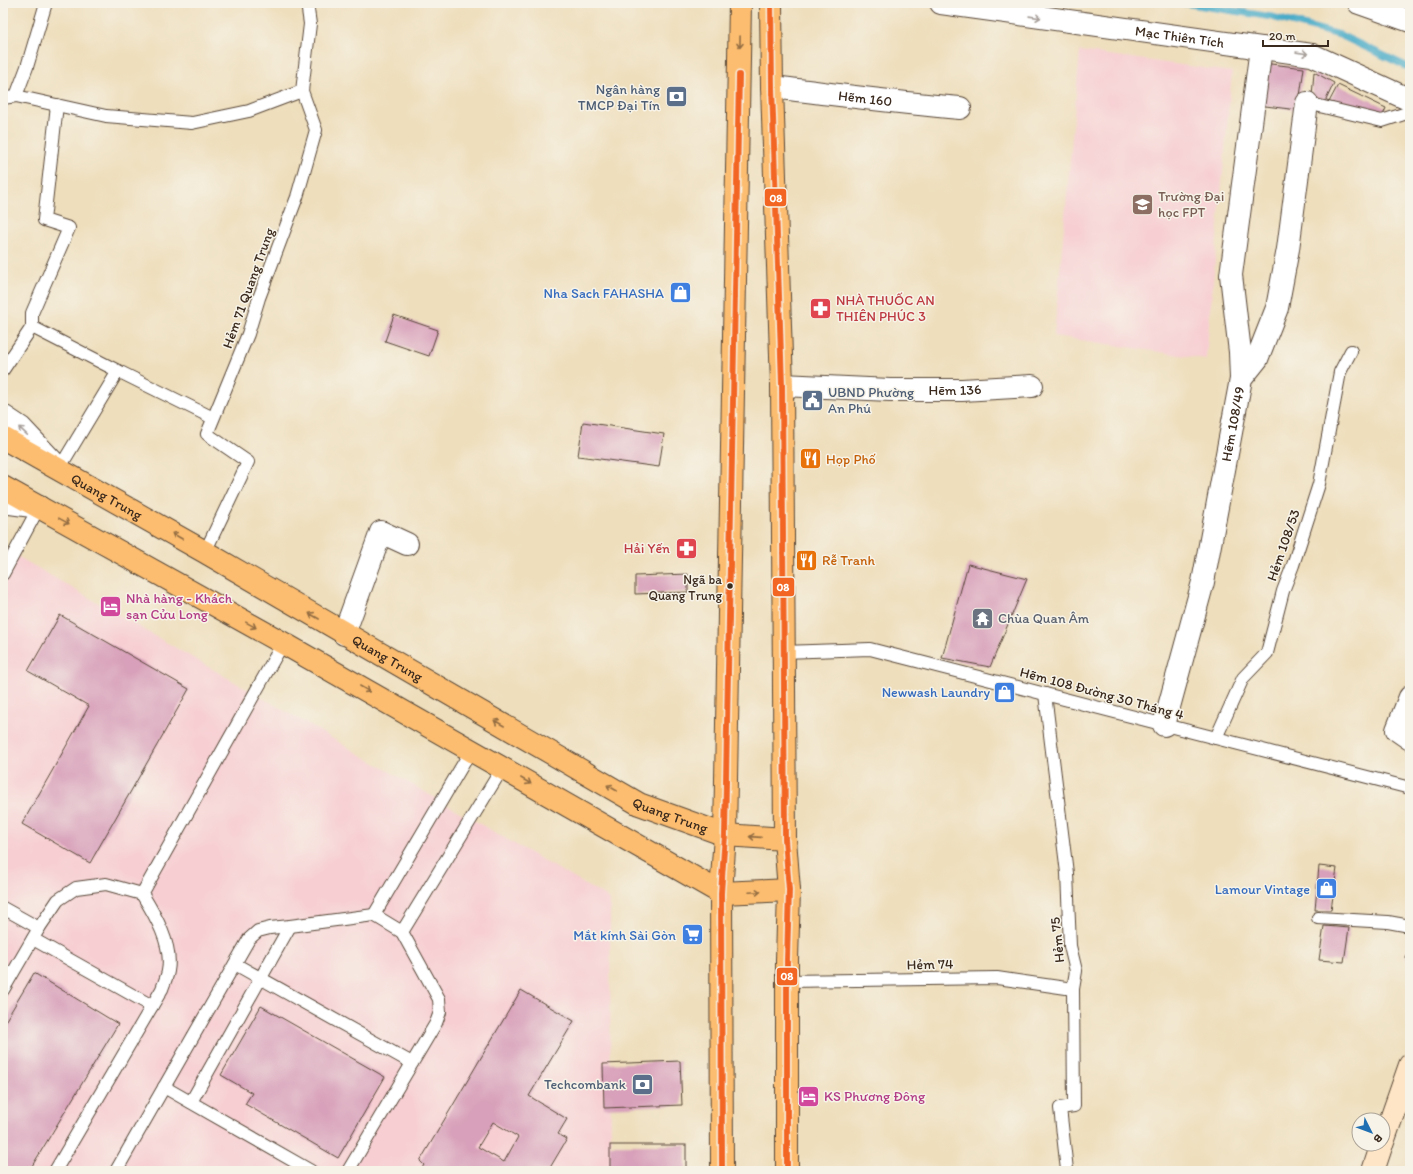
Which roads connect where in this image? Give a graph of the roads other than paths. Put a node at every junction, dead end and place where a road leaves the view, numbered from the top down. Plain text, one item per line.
1 (46, 3) edge
2 (307, 3) edge
3 (740, 3) edge
4 (771, 3) edge
5 (941, 3) edge
6 (1359, 3) edge
7 (1410, 21) edge
8 (1261, 48) junction
9 (772, 87) junction
10 (302, 91) junction
11 (16, 96) junction
12 (3, 98) edge
13 (1410, 100) edge
14 (1307, 103) joint
15 (57, 105) junction
16 (960, 108) dead end
17 (1410, 112) edge
18 (32, 327) junction
19 (1351, 351) dead end
20 (3, 370) edge
21 (118, 371) junction
22 (1241, 379) junction
23 (782, 385) junction
24 (1032, 386) dead end
25 (3, 416) edge
26 (213, 418) junction
27 (3, 438) edge
28 (56, 467) junction
29 (3, 487) edge
30 (3, 502) edge
31 (34, 504) junction
32 (407, 544) dead end
33 (205, 552) junction
34 (3, 574) edge
35 (344, 634) junction
36 (283, 643) junction
37 (783, 652) junction
38 (1045, 694) junction
39 (1410, 697) edge
40 (1164, 725) junction
41 (1216, 738) junction
42 (1410, 739) edge
43 (472, 749) junction
44 (503, 767) junction
45 (1410, 788) edge
46 (725, 835) junction
47 (785, 839) junction
48 (789, 890) junction
49 (721, 893) junction
50 (142, 894) junction
51 (3, 908) edge
52 (374, 915) junction
53 (1318, 918) dead end
54 (290, 926) junction
55 (1410, 926) edge
56 (39, 928) junction
57 (402, 932) junction
58 (32, 939) junction
59 (235, 964) junction
60 (261, 978) junction
61 (787, 981) junction
62 (1073, 989) junction
63 (3, 990) edge
64 (152, 1006) junction
65 (412, 1063) junction
66 (1410, 1065) edge
67 (164, 1087) junction
68 (191, 1102) junction
69 (1391, 1120) edge
70 (1380, 1152) edge
71 (55, 1171) edge
72 (116, 1171) edge
73 (311, 1171) edge
74 (348, 1171) edge
75 (722, 1171) edge
76 (787, 1171) edge
77 (1068, 1171) edge
78 (1373, 1171) edge

1 - 11 lane
2 - 10 lane, Hẻm 71 Quang Trung
3 -> 46 main road
4 - 9 main road
5 -> 8 street, Mạc Thiên Tích
6 - 7 street
8 -> 13 street, Mạc Thiên Tích
8 - 22 street
9 - 16 street, Hẽm 160
9 - 23 main road
10 - 15 lane
10 - 26 lane, Hẻm 71 Quang Trung
11 - 12 lane
11 - 15 lane
14 - 17 lane
14 - 22 street, Hẽm 108/49
15 - 18 lane
18 - 20 lane
18 - 21 lane
19 - 41 lane, Hẻm 108/53
21 - 26 lane
21 - 28 lane
22 - 40 street, Hẽm 108/49
23 - 24 street, Hẽm 136
23 - 37 main road
28 -> 25 street
26 - 33 lane, Hẻm 71 Quang Trung
27 - 28 main road, Quang Trung
33 -> 28 main road, Quang Trung
29 - 31 main road
30 - 31 street
31 - 34 lane
31 -> 36 main road
32 - 35 street
35 -> 33 main road, Quang Trung
46 -> 35 main road, Quang Trung
36 -> 43 main road
36 - 50 lane
37 - 38 lane, Hẽm 108 Đường 30 Tháng 4
37 - 47 main road
38 - 40 lane, Hẽm 108 Đường 30 Tháng 4
38 - 62 lane, Hẻm 75
39 - 42 street
40 - 41 lane, Hẽm 108 Đường 30 Tháng 4
41 - 45 lane, Hẽm 108 Đường 30 Tháng 4
43 - 44 main road
43 - 52 lane
44 -> 49 main road
44 - 57 lane
47 -> 46 main road, Quang Trung
46 - 49 main road
47 - 48 main road
49 -> 48 main road
48 - 61 main road
49 - 75 main road
50 - 56 lane
50 - 64 lane
51 - 56 lane
52 - 54 lane
52 - 57 lane
53 - 55 lane
54 - 59 lane
54 - 60 lane
56 - 58 lane
57 - 65 lane
58 - 63 lane
58 - 64 lane
59 - 60 lane
59 - 67 lane
60 - 65 lane
60 - 68 lane
61 - 62 lane, Hẻm 74
61 - 76 main road
62 - 77 lane, Hẻm 75
64 - 71 lane
65 - 74 lane
66 - 69 street
67 - 68 lane
67 - 72 lane
68 - 73 lane
70 - 78 street

